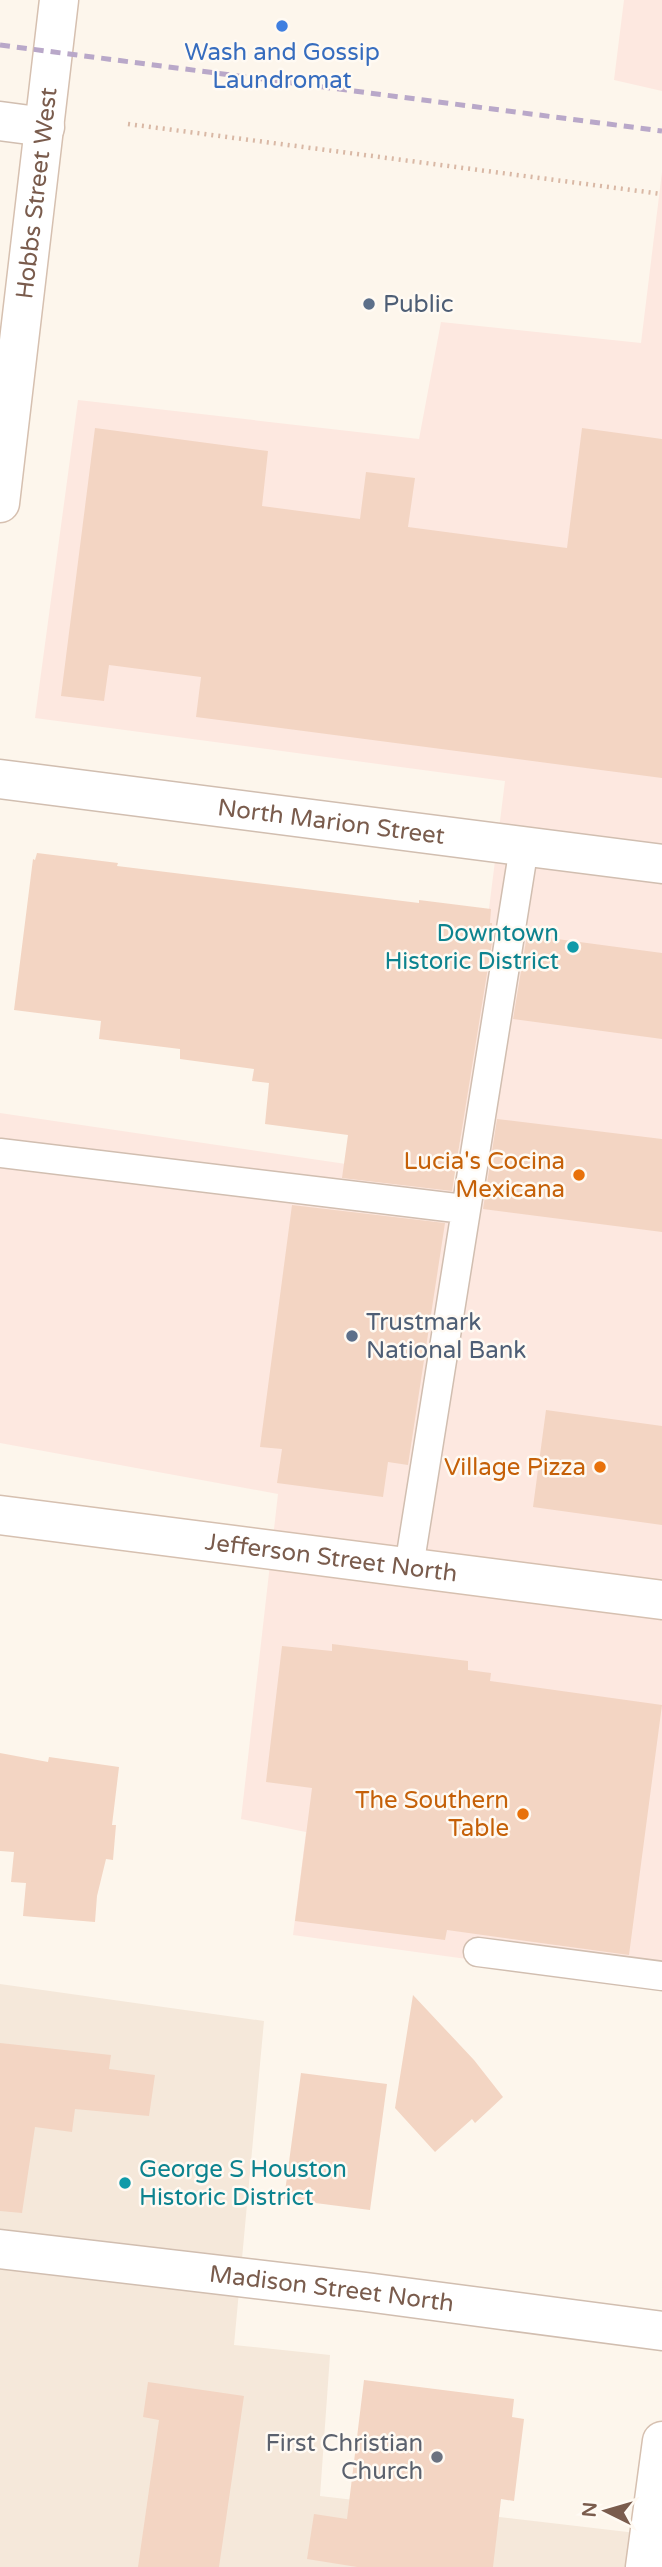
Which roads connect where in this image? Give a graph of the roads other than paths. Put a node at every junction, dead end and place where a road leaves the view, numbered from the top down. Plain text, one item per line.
1 (59, 0) edge
2 (0, 121) edge
3 (45, 127) junction
4 (0, 497) edge
5 (0, 503) edge
6 (0, 779) edge
7 (524, 847) junction
8 (662, 864) edge
9 (0, 1153) edge
10 (464, 1209) junction
11 (0, 1515) edge
12 (409, 1567) junction
13 (662, 1600) edge
14 (478, 1952) dead end
15 (662, 1976) edge
16 (0, 2249) edge
17 (662, 2331) edge
18 (662, 2441) edge
19 (645, 2567) edge

1 - 3 street, Hobbs Street West
2 - 3 street
3 - 4 street, Hobbs Street West
4 - 5 street, Hobbs Street West
6 - 7 street, North Marion Street
7 - 8 street, North Marion Street
7 - 10 lane
9 - 10 lane
10 - 12 lane
11 - 12 street, Jefferson Street North
12 - 13 street, Jefferson Street North
14 - 15 lane
16 - 17 street, Madison Street North
18 - 19 street

